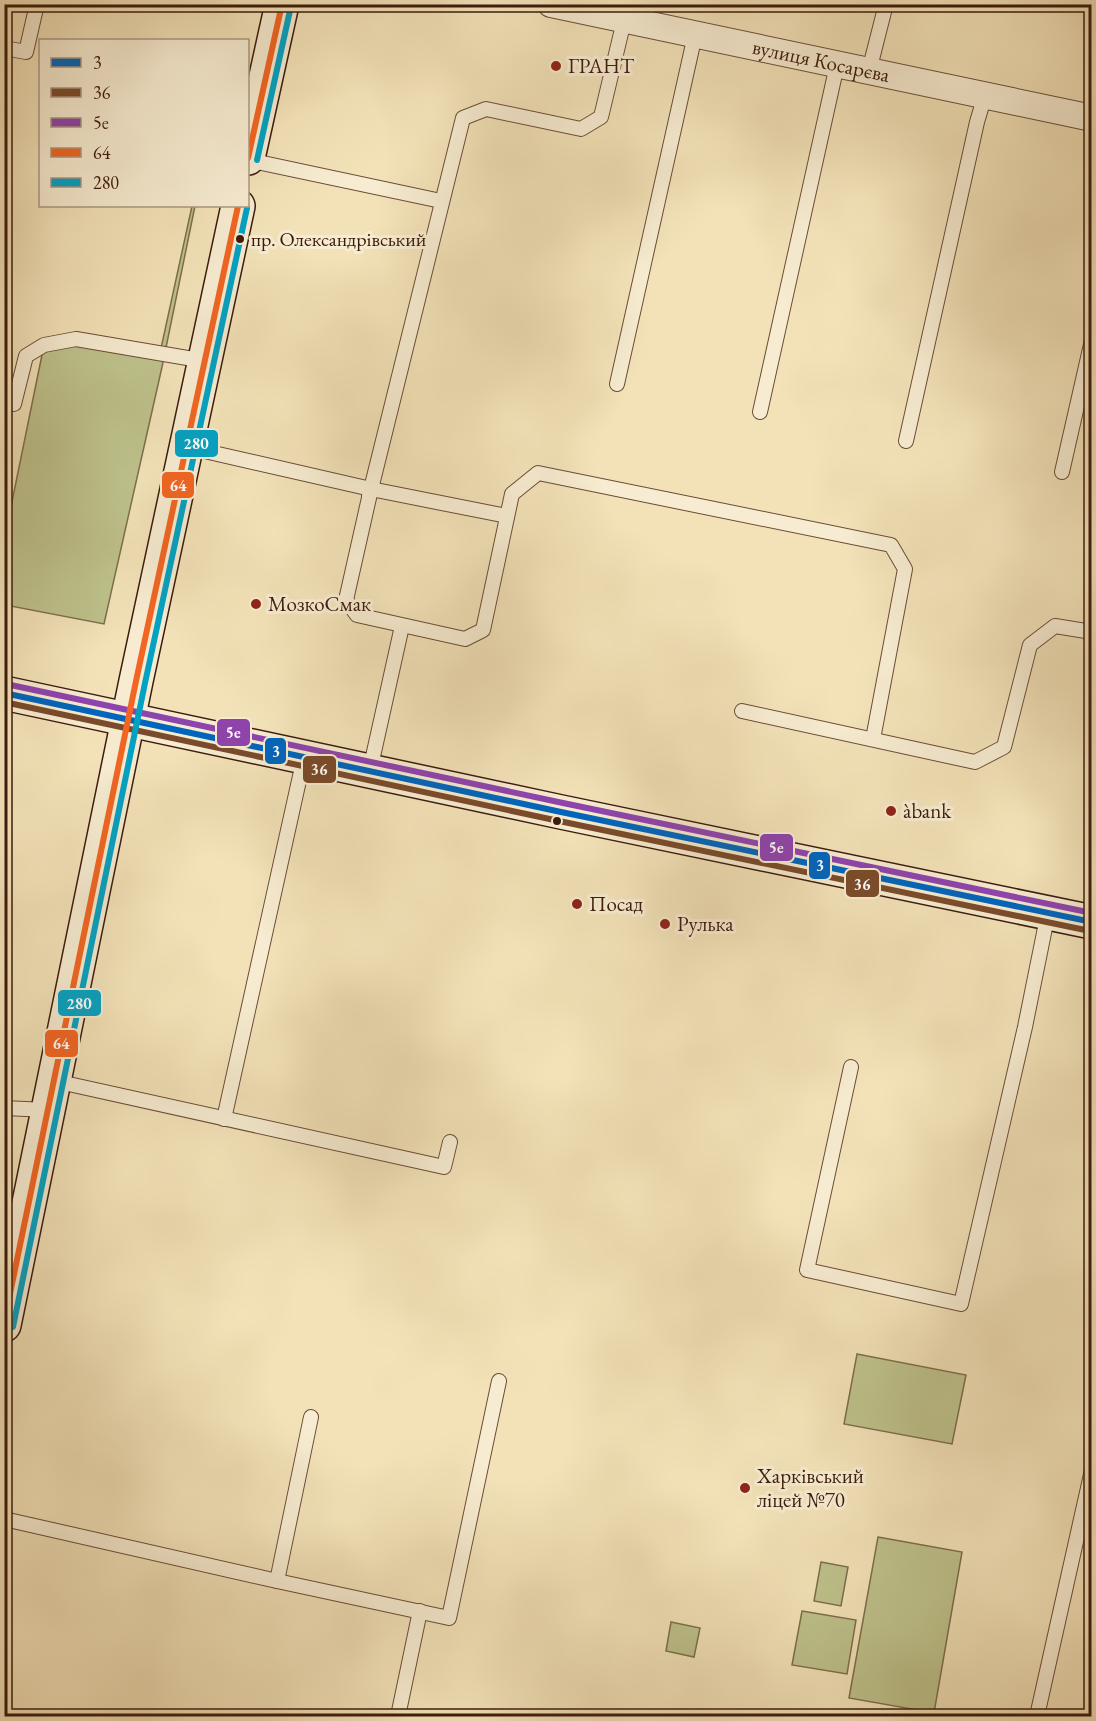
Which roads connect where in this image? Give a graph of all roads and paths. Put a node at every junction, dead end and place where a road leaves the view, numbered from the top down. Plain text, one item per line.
1 (37, 4) edge
2 (282, 4) edge
3 (551, 4) edge
4 (886, 4) edge
5 (627, 12) edge
6 (695, 35) junction
7 (4, 48) edge
8 (837, 65) junction
9 (869, 71) junction
10 (985, 95) junction
11 (1092, 118) edge
12 (249, 154) edge
13 (249, 159) edge
14 (441, 201) junction
15 (238, 207) edge
16 (1092, 340) edge
17 (205, 361) junction
18 (616, 384) dead end
19 (14, 404) dead end
20 (760, 412) dead end
21 (906, 441) dead end
22 (187, 447) junction
23 (1062, 472) dead end
24 (371, 489) junction
25 (507, 516) junction
26 (402, 626) junction
27 (1092, 632) edge
28 (4, 693) edge
29 (742, 711) dead end
30 (129, 719) junction
31 (873, 740) junction
32 (304, 756) junction
33 (370, 770) junction
34 (1048, 913) junction
35 (1092, 922) edge
36 (851, 1067) dead end
37 (52, 1095) junction
38 (4, 1108) edge
39 (224, 1119) junction
40 (450, 1142) dead end
41 (4, 1325) edge
42 (499, 1381) dead end
43 (311, 1417) dead end
44 (1092, 1470) edge
45 (4, 1520) edge
46 (277, 1581) junction
47 (420, 1611) junction
48 (398, 1716) edge
49 (1037, 1716) edge

1 - 7 lane
2 - 12 street
3 - 5 street, вулиця Косарєва
4 - 9 lane
5 - 6 street, вулиця Косарєва
5 - 14 lane
6 - 8 street, вулиця Косарєва
6 - 18 lane
8 - 9 street, вулиця Косарєва
8 - 20 lane
9 - 10 street, вулиця Косарєва
10 - 11 street, вулиця Косарєва
10 - 21 lane
13 - 14 lane
14 - 24 lane
15 - 17 street
16 - 23 lane
17 - 19 lane
17 - 22 street
22 - 24 lane
22 - 30 street
24 - 25 lane
24 - 26 lane
25 - 26 lane
25 - 31 lane
26 - 33 lane
27 - 31 lane
28 - 30 street
29 - 31 lane
30 - 32 street
30 - 37 street
32 - 33 street
32 - 39 lane
33 - 34 street
34 - 35 street
34 - 36 lane
37 - 38 lane
37 - 39 lane
37 - 41 street
39 - 40 lane
42 - 47 lane
43 - 46 lane
44 - 49 lane
45 - 46 lane
46 - 47 lane
47 - 48 lane

